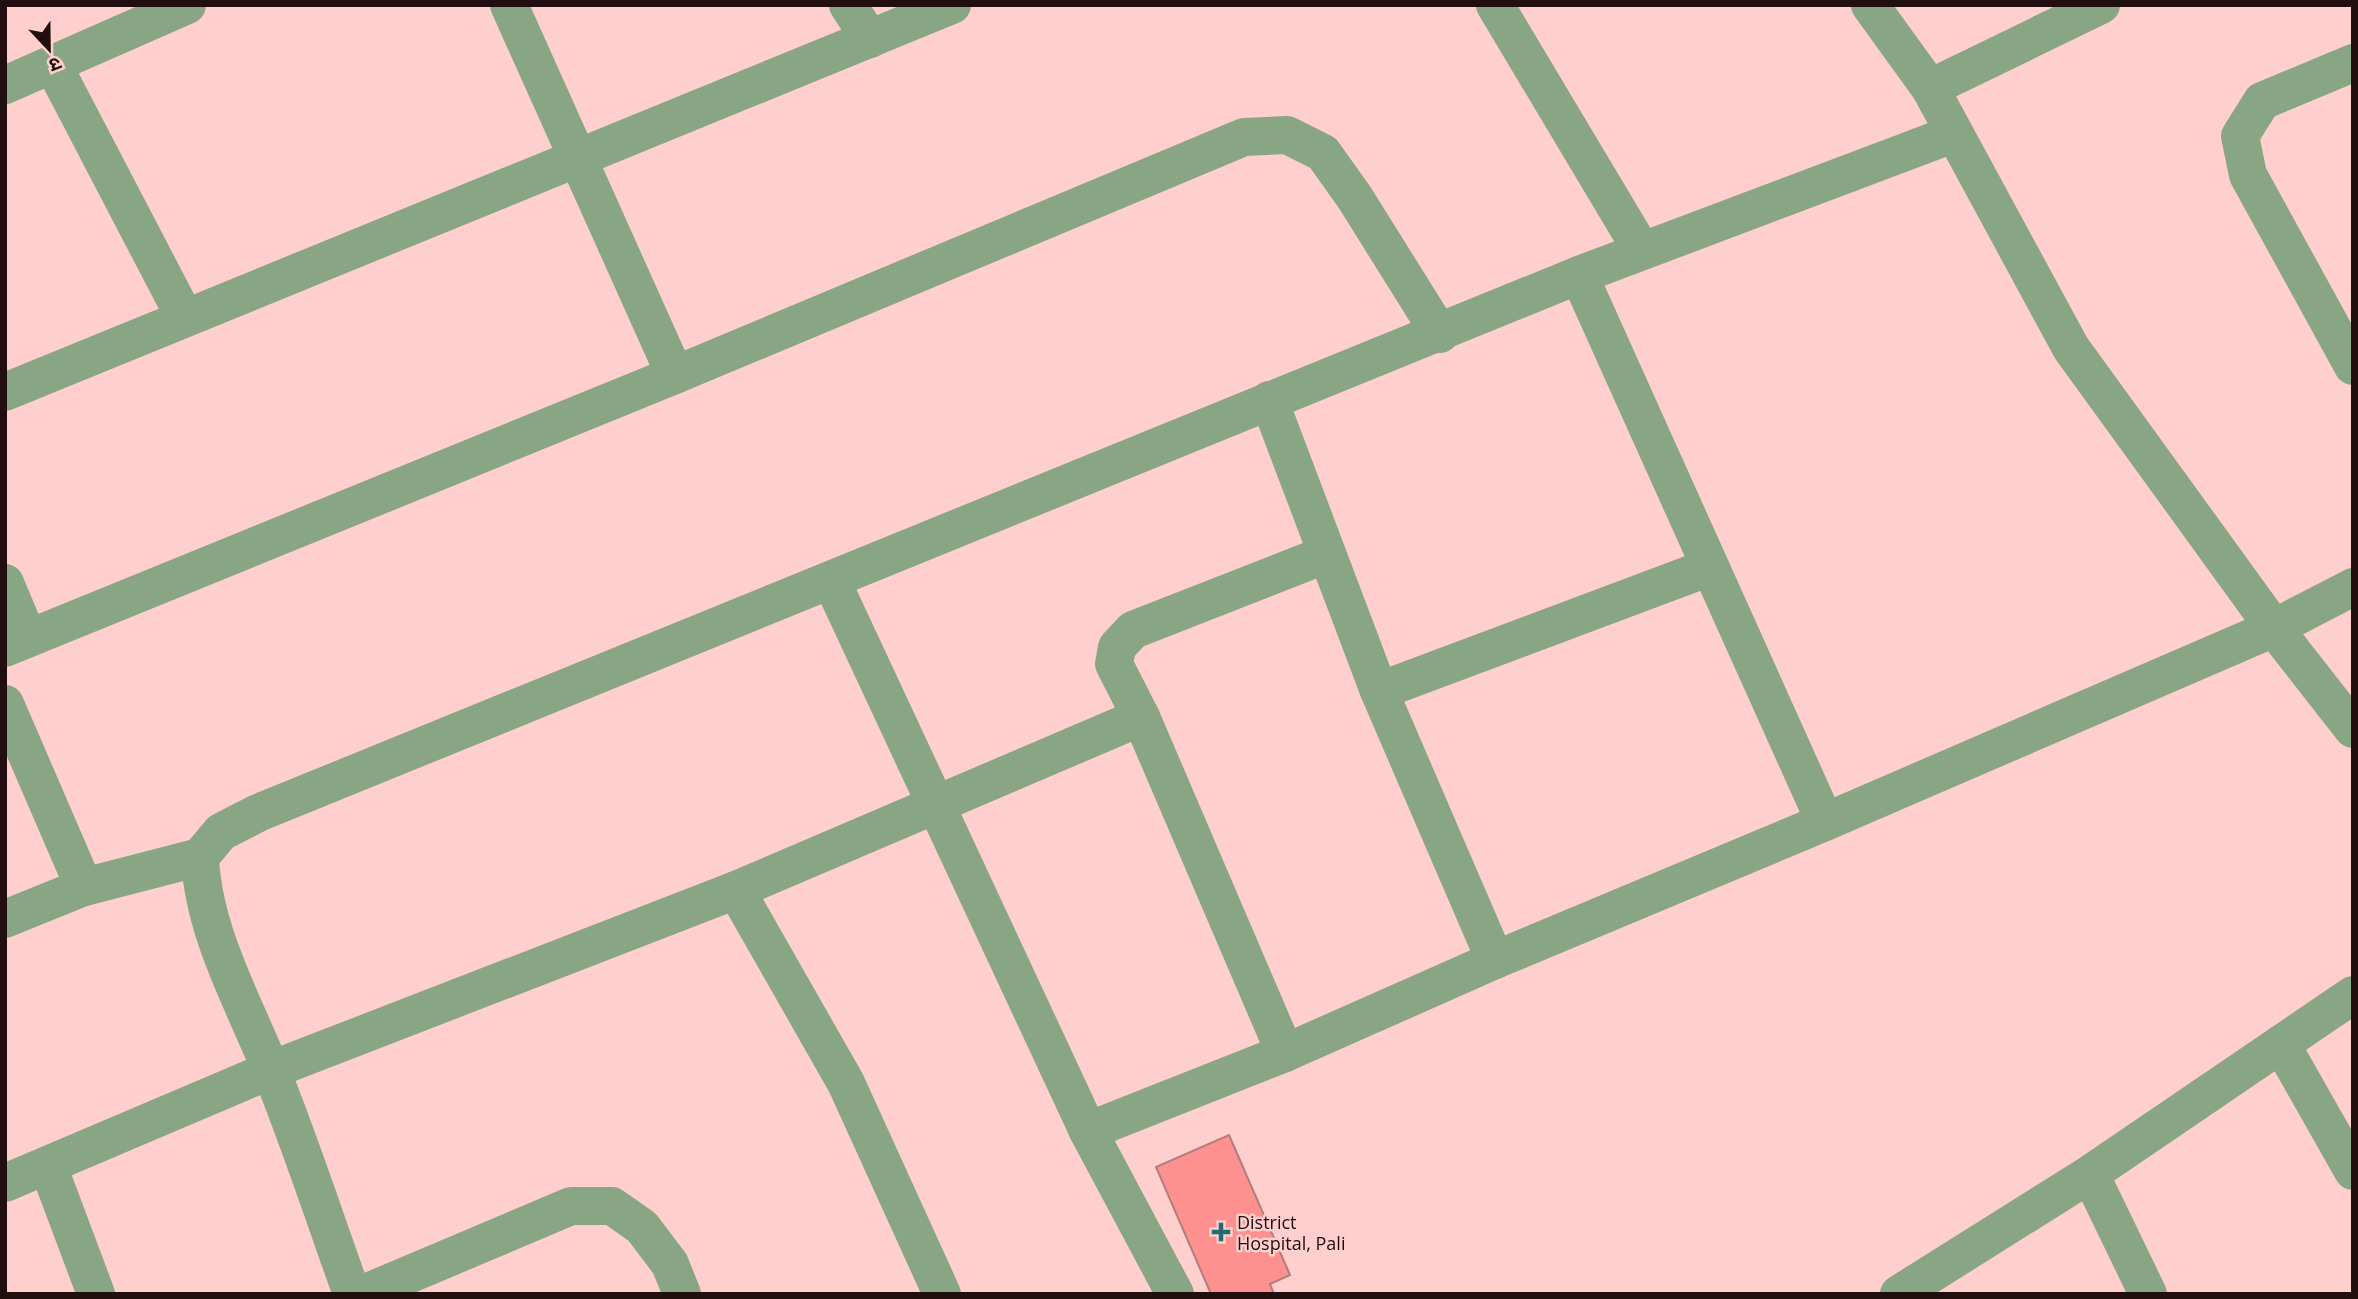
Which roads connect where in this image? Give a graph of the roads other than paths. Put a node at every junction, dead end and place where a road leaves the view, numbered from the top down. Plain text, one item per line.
1 (187, 5) edge
2 (509, 5) edge
3 (848, 5) edge
4 (952, 5) edge
5 (1495, 5) edge
6 (1870, 5) edge
7 (2101, 5) edge
8 (870, 39) junction
9 (2353, 62) edge
10 (53, 65) junction
11 (5, 85) edge
12 (1930, 88) junction
13 (1953, 134) junction
14 (576, 161) junction
15 (1642, 251) junction
16 (1579, 275) junction
17 (185, 318) junction
18 (1440, 334) junction
19 (2353, 366) edge
20 (675, 375) junction
21 (5, 392) edge
22 (1269, 400) junction
23 (1327, 554) junction
24 (1710, 567) junction
25 (832, 582) junction
26 (5, 583) edge
27 (2353, 587) edge
28 (2274, 628) junction
29 (16, 643) edge
30 (1379, 691) junction
31 (5, 705) edge
32 (1141, 718) junction
33 (2353, 729) edge
34 (937, 806) junction
35 (1825, 822) junction
36 (200, 857) junction
37 (84, 887) junction
38 (736, 890) junction
39 (5, 919) edge
40 (1494, 960) junction
41 (2353, 995) edge
42 (2281, 1044) junction
43 (1285, 1053) junction
44 (271, 1070) junction
45 (1088, 1131) junction
46 (48, 1166) junction
47 (2353, 1171) edge
48 (2090, 1174) junction
49 (5, 1183) edge
50 (96, 1294) edge
51 (352, 1294) edge
52 (363, 1294) edge
53 (682, 1294) edge
54 (942, 1294) edge
55 (1175, 1294) edge
56 (1899, 1294) edge
57 (2148, 1294) edge

1 - 10 street
2 - 14 street
3 - 8 street
4 - 8 street
5 - 15 street
6 - 12 street
7 - 12 street
8 - 14 street
9 - 19 street
10 - 11 street
10 - 17 street
12 - 13 street
13 - 15 street
13 - 28 street
14 - 17 street
14 - 20 street
15 - 16 street
16 - 18 street
16 - 24 street
17 - 21 street
18 - 20 street
18 - 22 street
20 - 29 street
22 - 23 street
22 - 25 street
23 - 30 street
23 - 32 street
24 - 30 street
24 - 35 street
25 - 34 street
25 - 36 street
26 - 29 street
27 - 28 street
28 - 33 street
28 - 35 street
30 - 40 street
31 - 37 street
32 - 34 street
32 - 43 street
34 - 38 street
34 - 45 street
35 - 40 street
36 - 37 street
36 - 44 street
37 - 39 street
38 - 44 street
38 - 54 street
40 - 43 street
41 - 42 street
42 - 47 street
42 - 48 street
43 - 45 street
44 - 46 street
44 - 51 street
45 - 55 street
46 - 49 street
46 - 50 street
48 - 56 street
48 - 57 street
52 - 53 street

